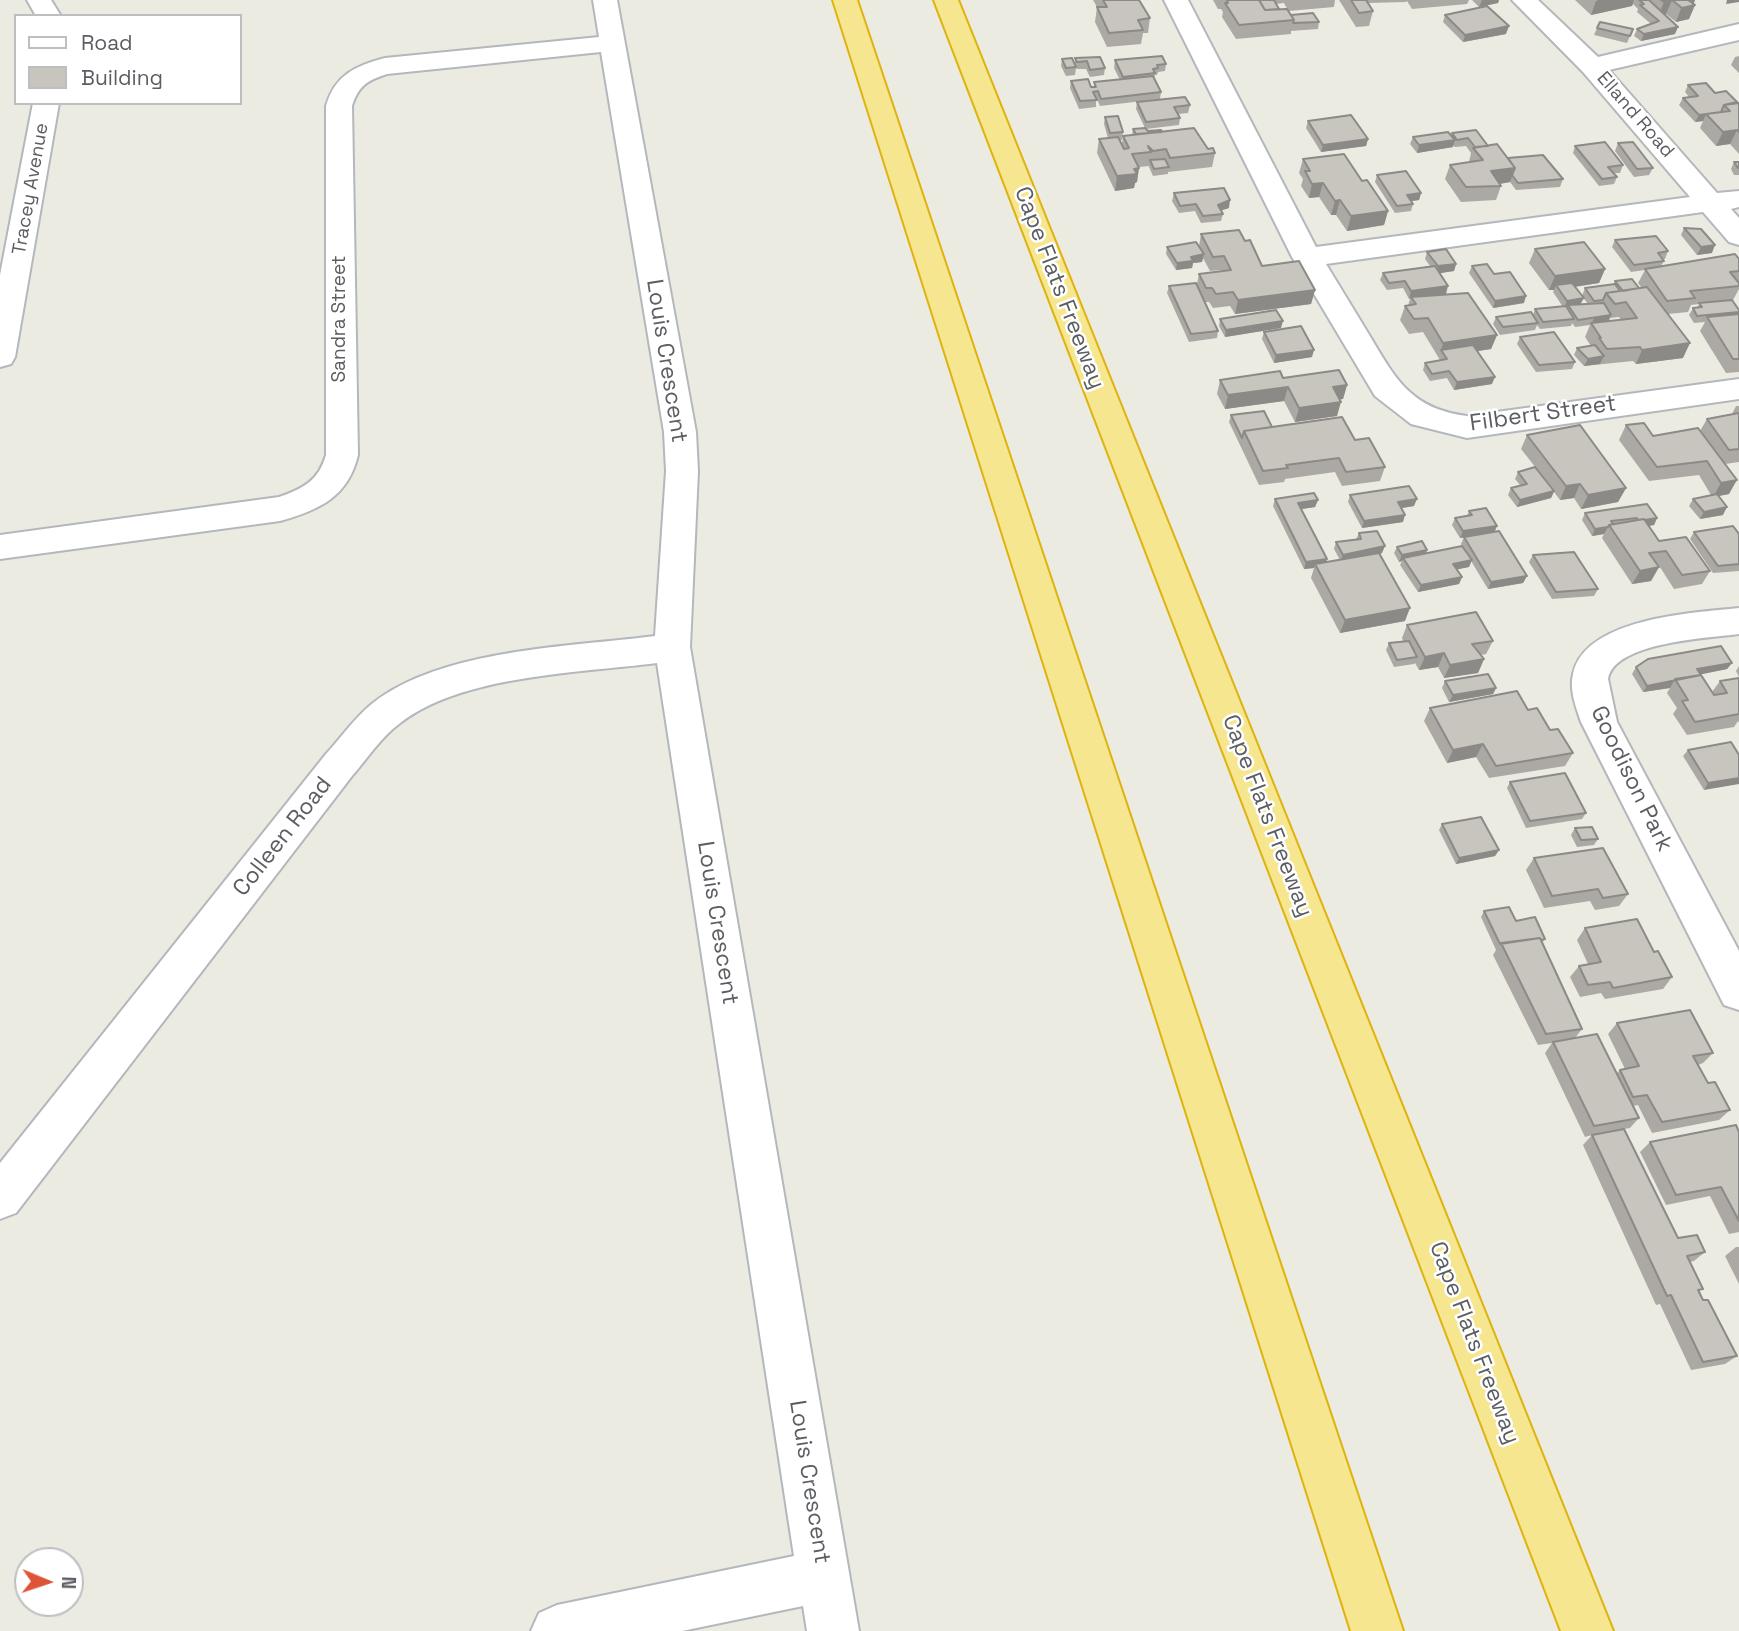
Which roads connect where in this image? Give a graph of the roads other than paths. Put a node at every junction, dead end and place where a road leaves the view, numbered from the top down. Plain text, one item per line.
1 (605, 0) edge
2 (845, 0) edge
3 (946, 0) edge
4 (1176, 0) edge
5 (1524, 0) edge
6 (1739, 32) edge
7 (612, 43) junction
8 (1592, 66) junction
9 (46, 105) edge
10 (1739, 199) edge
11 (1709, 202) junction
12 (1739, 236) edge
13 (1307, 257) junction
14 (8, 271) edge
15 (0, 358) edge
16 (1739, 388) edge
17 (0, 547) edge
18 (1739, 621) edge
19 (672, 647) junction
20 (1739, 992) edge
21 (0, 1198) edge
22 (823, 1576) junction
23 (557, 1631) edge
24 (832, 1631) edge
25 (1377, 1631) edge
26 (1587, 1631) edge

1 - 7 street, Louis Crescent
2 - 25 highway
3 - 26 highway, Cape Flats Freeway
4 - 13 street, Filbert Street
5 - 8 street, Elland Road
6 - 8 street
7 - 17 street, Sandra Street
7 - 19 street, Louis Crescent
8 - 11 street, Elland Road
9 - 14 street, Tracey Avenue
10 - 11 street
11 - 12 street, Elland Road
11 - 13 street
13 - 16 street, Filbert Street
14 - 15 street, Tracey Avenue
18 - 20 street, Goodison Park
19 - 21 street, Colleen Road
19 - 22 street, Louis Crescent
22 - 23 street, Louis Crescent
22 - 24 street

